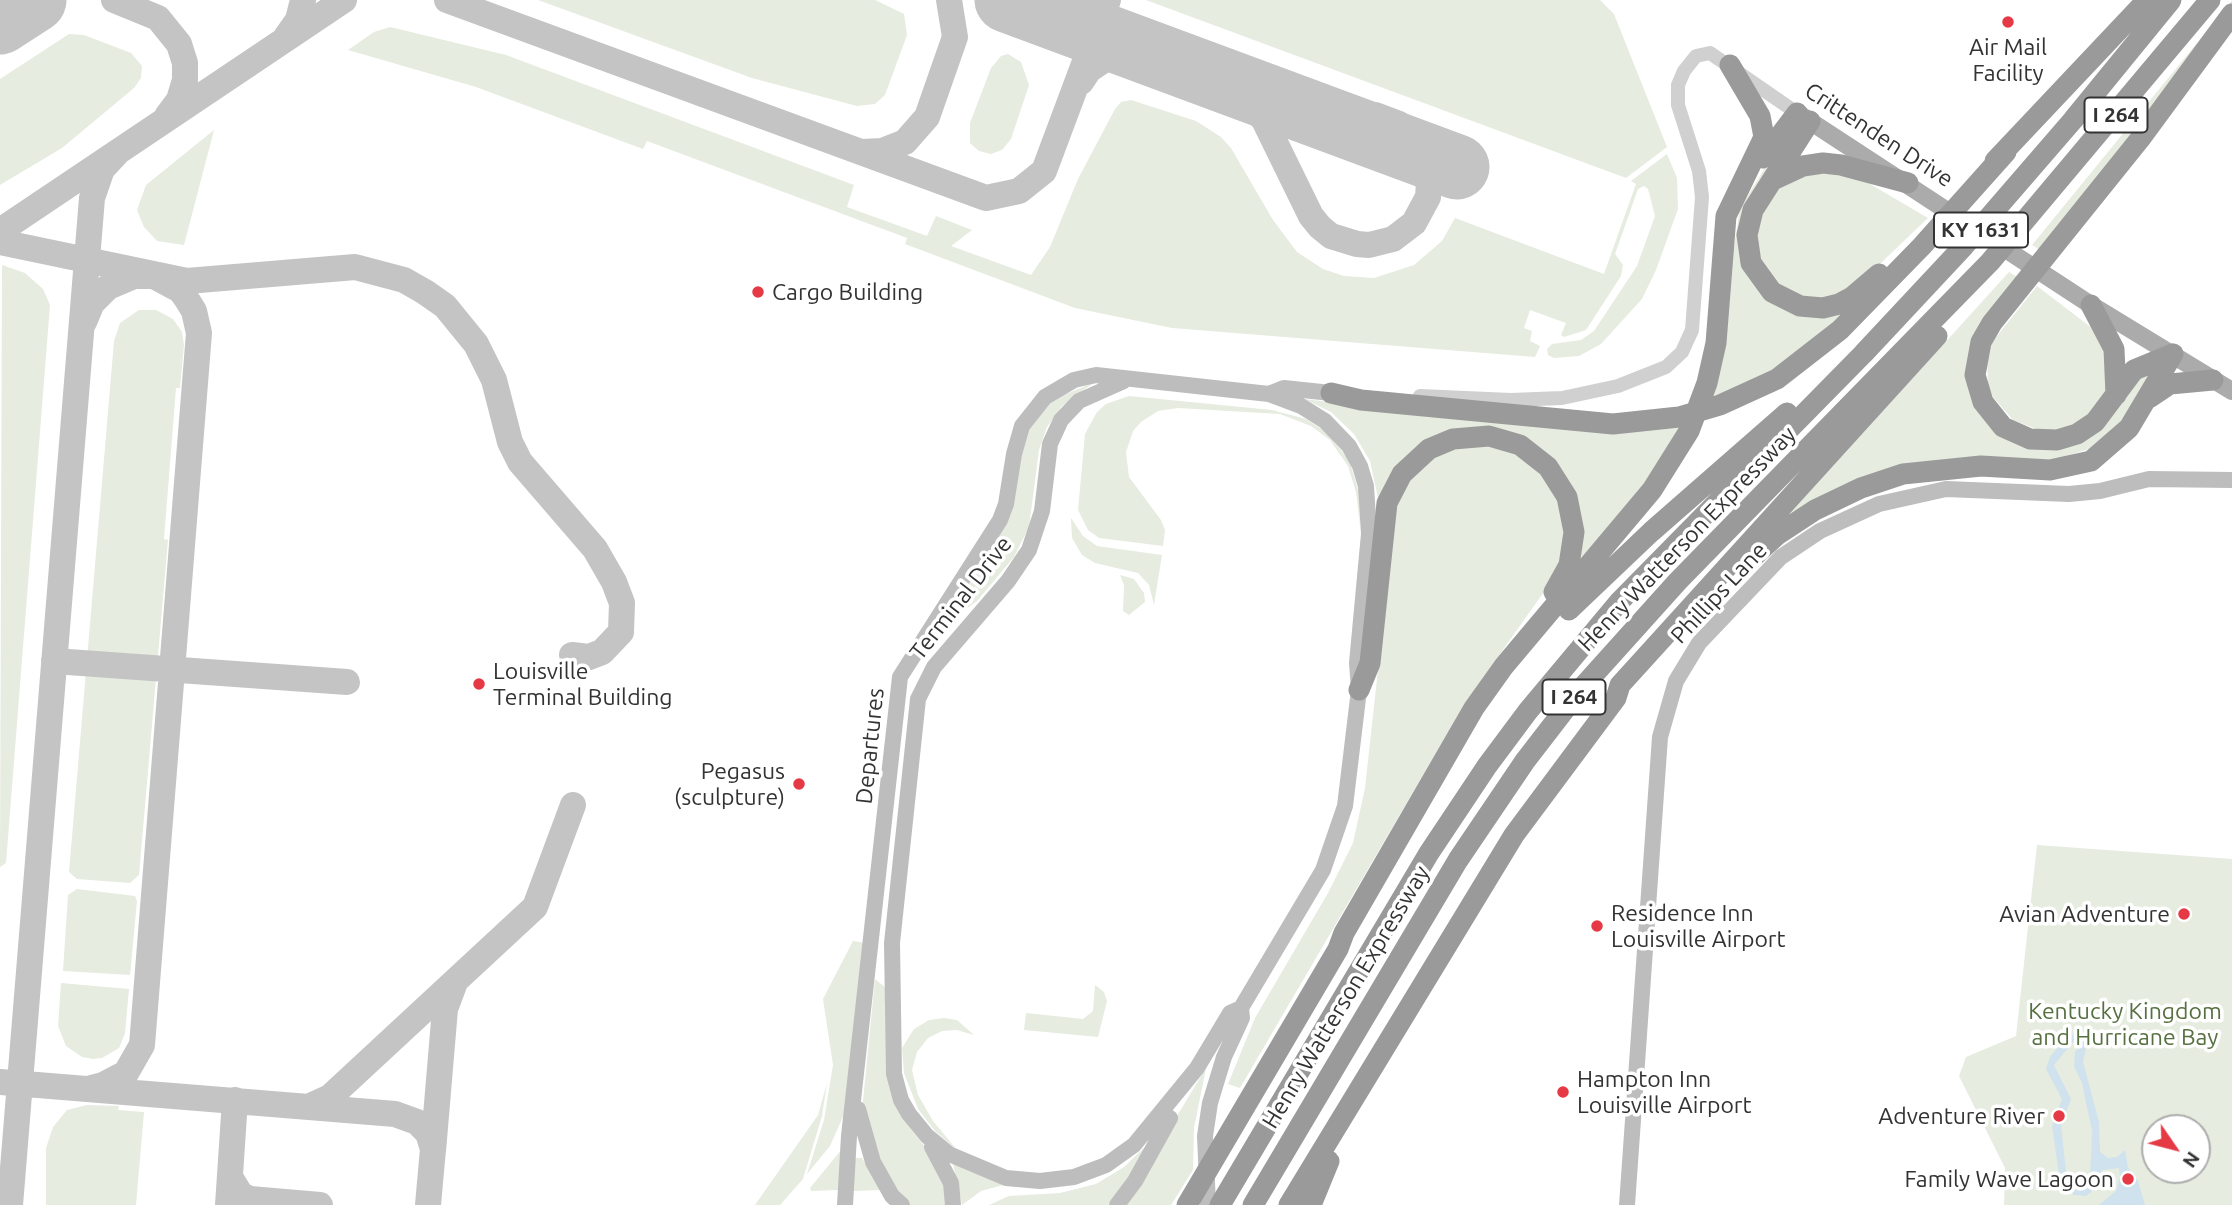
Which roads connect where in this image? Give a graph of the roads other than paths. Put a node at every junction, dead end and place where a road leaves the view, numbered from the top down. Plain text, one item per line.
1 (2147, 0) edge
2 (2171, 0) edge
3 (2210, 0) edge
4 (2232, 14) edge
5 (1721, 60) junction
6 (1804, 117) junction
7 (1771, 181) junction
8 (1908, 183) junction
9 (1934, 228) junction
10 (1727, 231) junction
11 (1983, 270) junction
12 (2091, 305) junction
13 (2173, 354) junction
14 (1864, 355) junction
15 (1126, 380) junction
16 (2213, 380) junction
17 (2232, 391) edge
18 (1331, 393) junction
19 (1269, 394) junction
20 (2116, 395) junction
21 (2147, 400) junction
22 (2232, 480) edge
23 (1504, 666) junction
24 (1359, 690) junction
25 (1616, 698) junction
26 (1338, 949) junction
27 (1241, 1008) junction
28 (1379, 1059) junction
29 (1197, 1068) junction
30 (856, 1100) junction
31 (921, 1130) junction
32 (845, 1205) edge
33 (902, 1205) edge
34 (953, 1205) edge
35 (1117, 1205) edge
36 (1187, 1205) edge
37 (1208, 1205) edge
38 (1220, 1205) edge
39 (1252, 1205) edge
40 (1289, 1205) edge
41 (1311, 1205) edge
42 (1627, 1205) edge

1 - 9 highway
2 - 14 highway, Henry Watterson Expressway / I 264
3 - 11 highway, Henry Watterson Expressway / I 264
4 - 20 highway
5 - 6 street, Crittenden Drive / KY 1631
5 - 10 highway
5 - 18 street
6 - 7 highway
6 - 8 main road, Crittenden Drive / KY 1631
6 - 10 highway
7 - 8 highway
7 - 9 highway
8 - 12 main road, Crittenden Drive / KY 1631
9 - 18 highway
10 - 23 highway
11 - 25 highway
11 - 39 highway, Henry Watterson Expressway / I 264
12 - 13 main road, Crittenden Drive / KY 1631
12 - 20 highway
13 - 16 main road, Crittenden Drive / KY 1631
13 - 20 highway
13 - 21 highway
14 - 26 highway
14 - 38 highway, Henry Watterson Expressway / I 264
15 - 19 main road, Terminal Drive
15 - 30 main road, Departures
15 - 31 main road, Terminal Drive
16 - 17 main road, Crittenden Drive / KY 1631
16 - 21 highway
18 - 19 main road
19 - 24 main road, Terminal Drive
21 - 25 highway
22 - 42 main road, Phillips Lane
23 - 24 highway
23 - 26 highway
24 - 27 main road, Terminal Drive
25 - 28 highway
26 - 36 highway
27 - 29 main road, Terminal Drive
27 - 37 main road, Terminal Drive
28 - 40 highway
28 - 41 highway
29 - 31 main road, Terminal Drive
29 - 35 main road
30 - 32 main road, Departures
30 - 33 main road
31 - 34 main road

